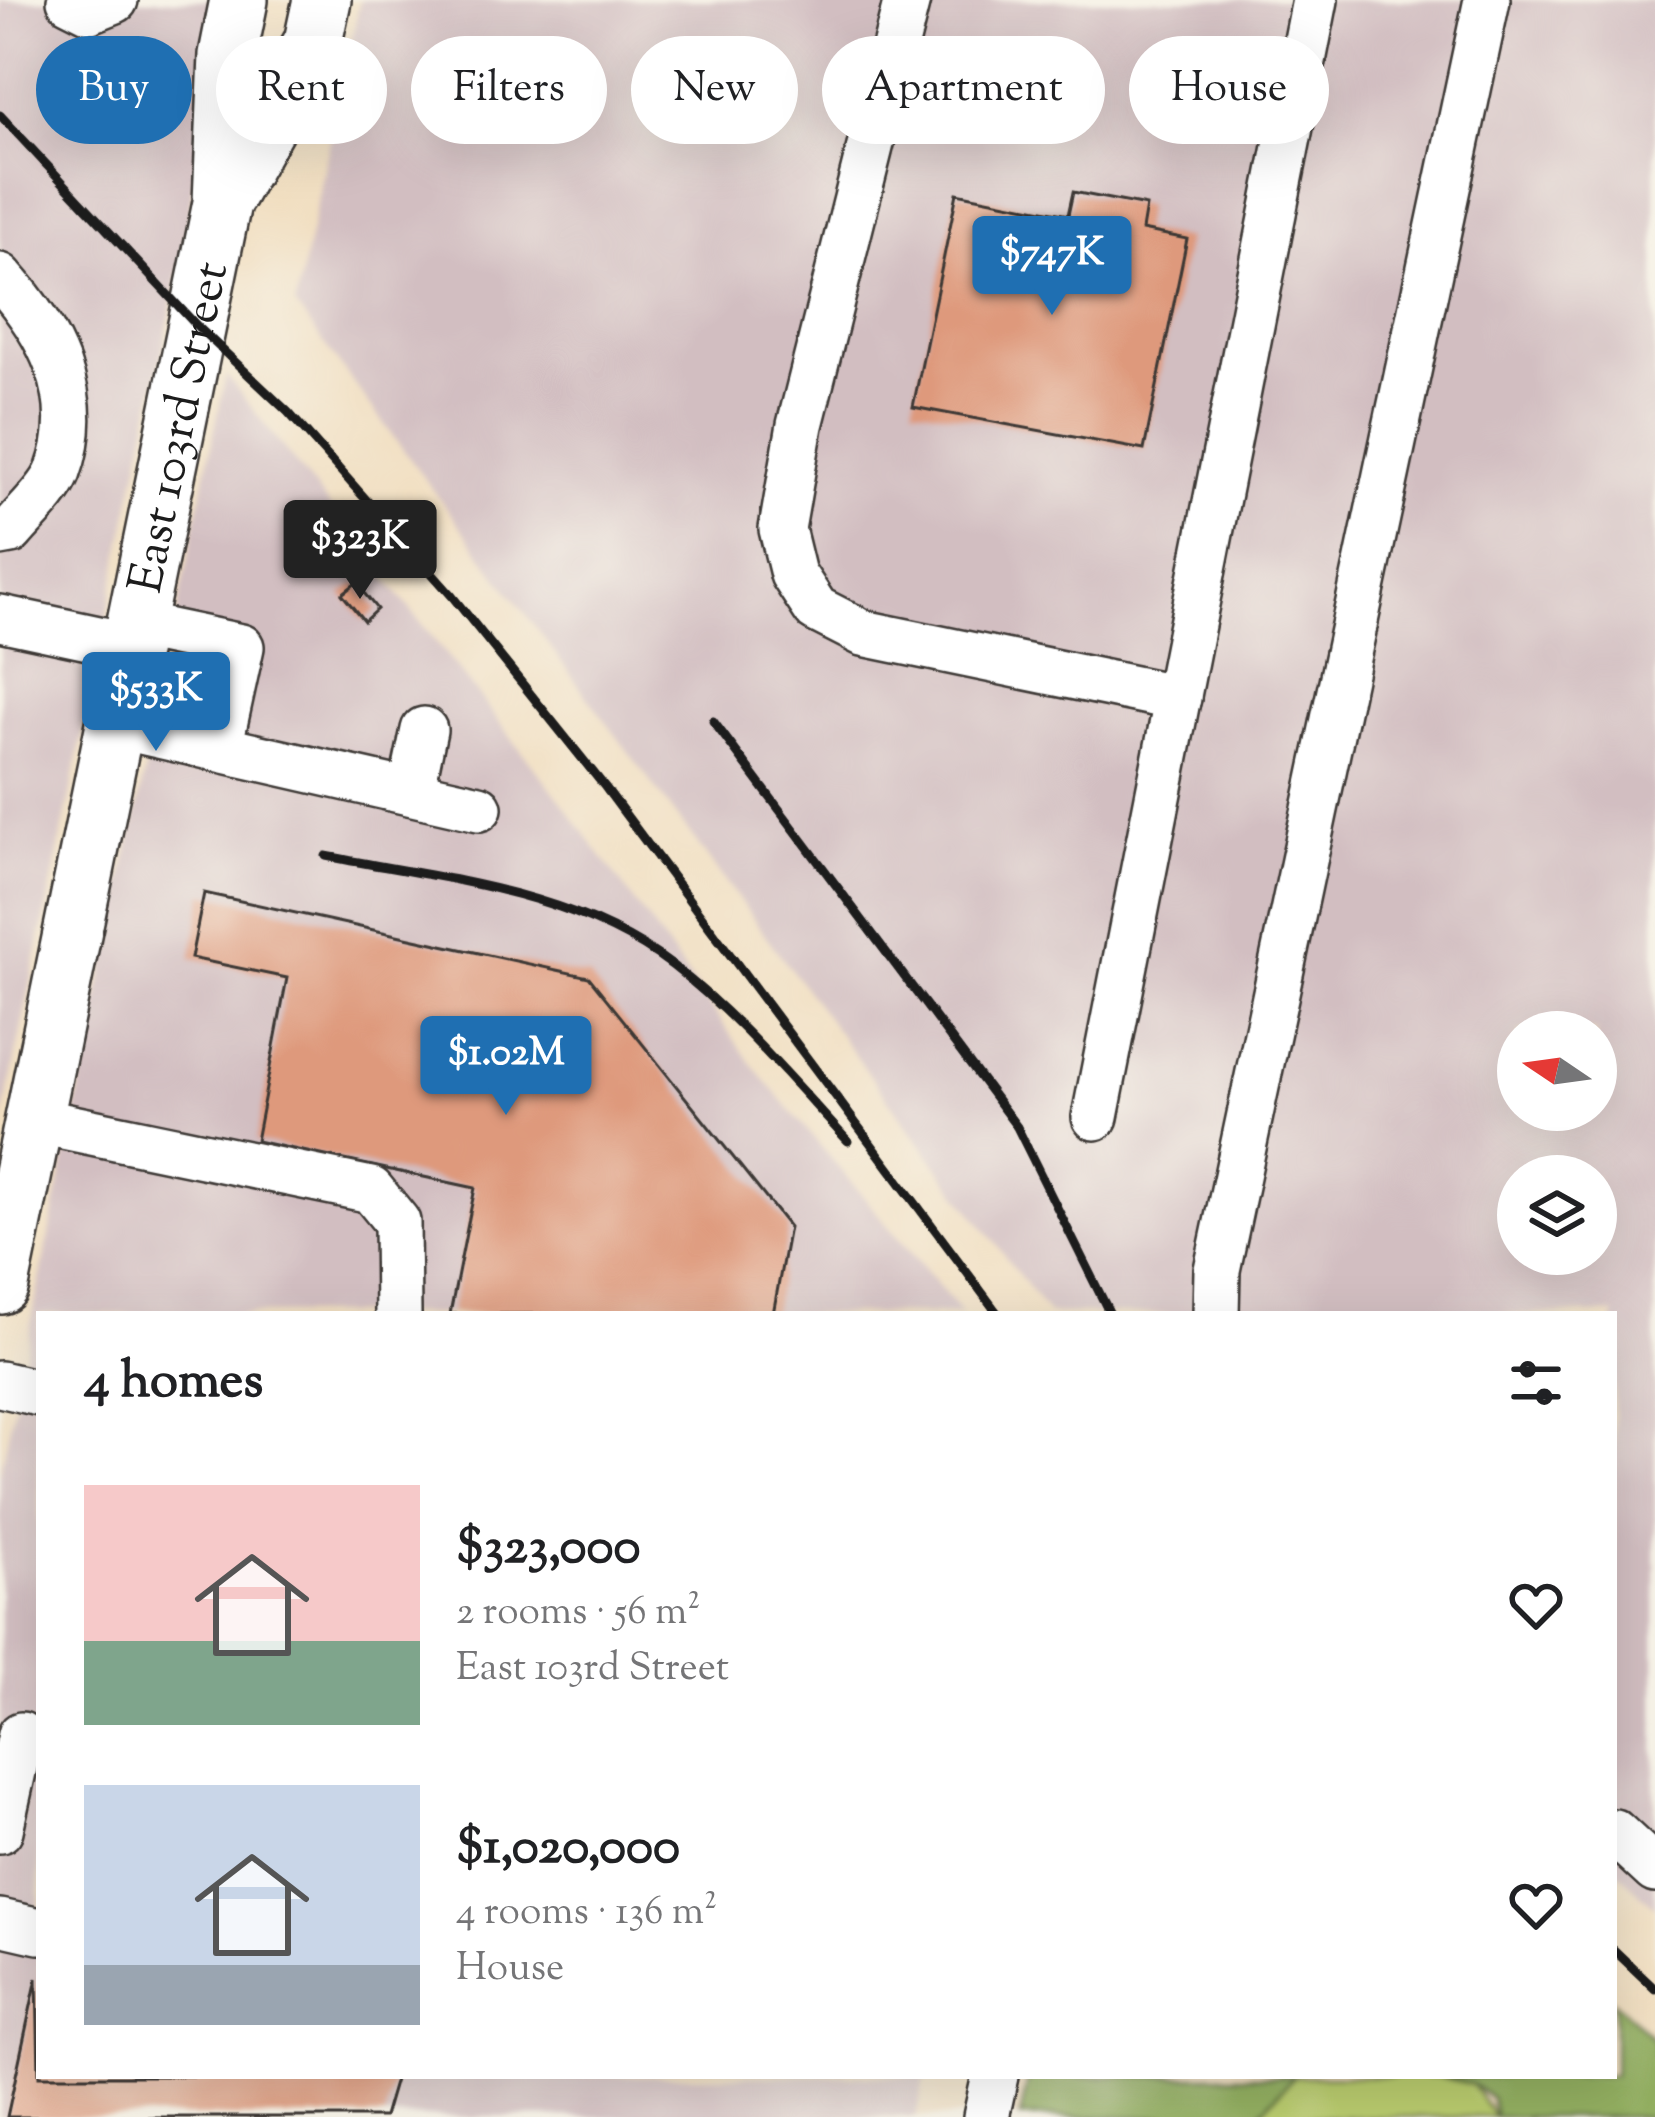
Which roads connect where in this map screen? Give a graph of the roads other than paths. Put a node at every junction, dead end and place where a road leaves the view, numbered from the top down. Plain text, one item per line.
1 (70, 0) edge
2 (115, 0) edge
3 (239, 0) edge
4 (322, 0) edge
5 (908, 0) edge
6 (1315, 0) edge
7 (1486, 0) edge
8 (222, 203) junction
9 (0, 276) edge
10 (0, 532) edge
11 (0, 618) edge
12 (134, 636) junction
13 (1178, 698) junction
14 (115, 725) junction
15 (424, 730) dead end
16 (219, 748) junction
17 (411, 792) junction
18 (478, 808) dead end
19 (1095, 1117) dead end
20 (34, 1120) junction
21 (0, 1285) edge
22 (398, 1311) edge
23 (1216, 1311) edge
24 (0, 1384) edge
25 (36, 1392) edge
26 (21, 1735) dead end
27 (0, 1830) edge
28 (1617, 1835) edge
29 (1655, 1870) edge
30 (0, 1922) edge
31 (36, 1930) edge
32 (994, 2079) edge
33 (986, 2117) edge

1 - 2 street
3 - 8 main road, East 103rd Street
4 - 8 main road, East 103rd Street
5 - 13 street
6 - 13 street
7 - 23 street
8 - 12 main road, East 103rd Street
9 - 10 street
11 - 12 street
12 - 14 main road, East 103rd Street
12 - 16 street
13 - 19 street
14 - 16 street
14 - 20 main road, East 103rd Street
15 - 17 street
16 - 17 street
17 - 18 street
20 - 21 main road, East 103rd Street
20 - 22 street
24 - 25 street
26 - 27 street
28 - 29 street
30 - 31 street
32 - 33 street

